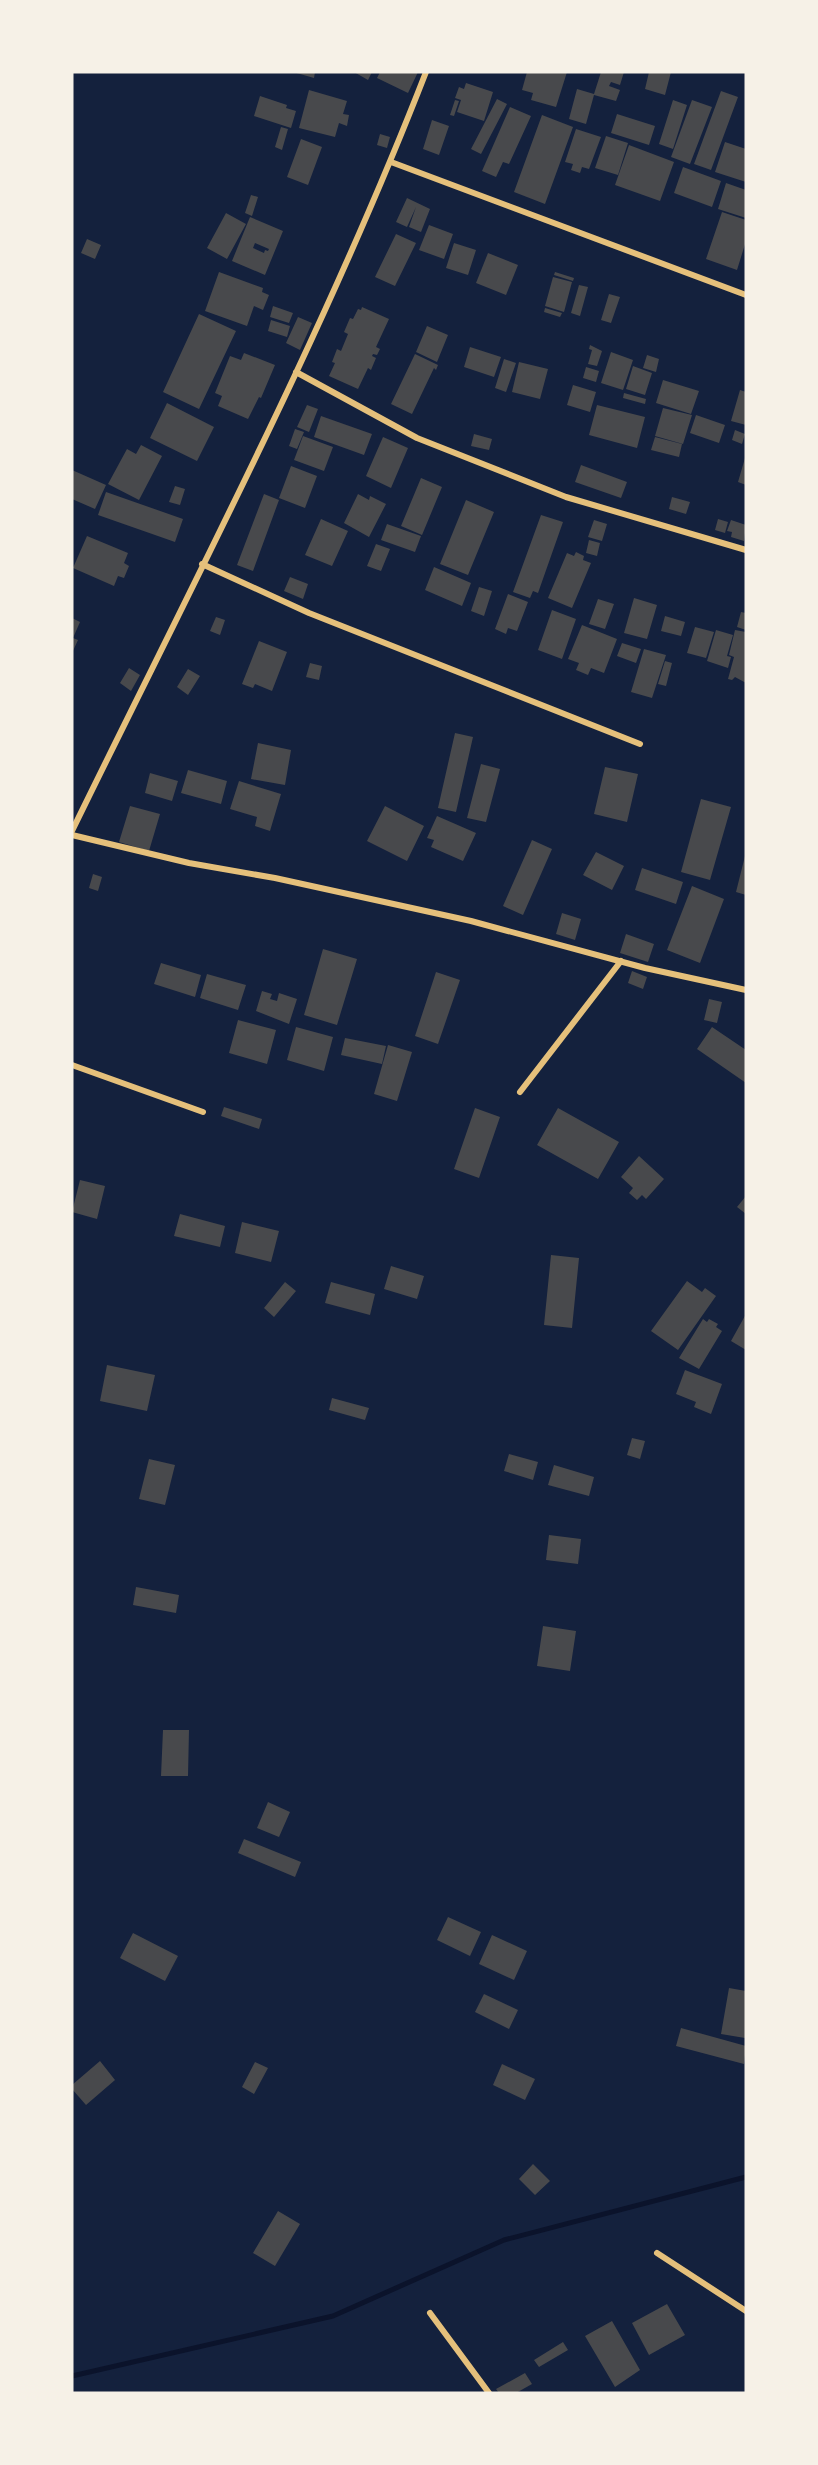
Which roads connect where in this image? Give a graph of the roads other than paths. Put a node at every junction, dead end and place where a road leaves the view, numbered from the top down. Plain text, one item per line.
1 (426, 72) edge
2 (391, 162) junction
3 (746, 295) edge
4 (296, 372) junction
5 (746, 550) edge
6 (202, 564) junction
7 (640, 744) dead end
8 (72, 833) edge
9 (621, 961) junction
10 (746, 990) edge
11 (72, 1065) edge
12 (520, 1092) dead end
13 (203, 1112) dead end
14 (657, 2253) dead end
15 (746, 2311) edge
16 (430, 2313) dead end
17 (489, 2393) edge

1 - 2 street
2 - 3 street
2 - 4 street
4 - 5 street
4 - 6 street
6 - 7 street
6 - 8 street
8 - 9 street
9 - 10 street
9 - 12 street
11 - 13 street
14 - 15 street
16 - 17 street

